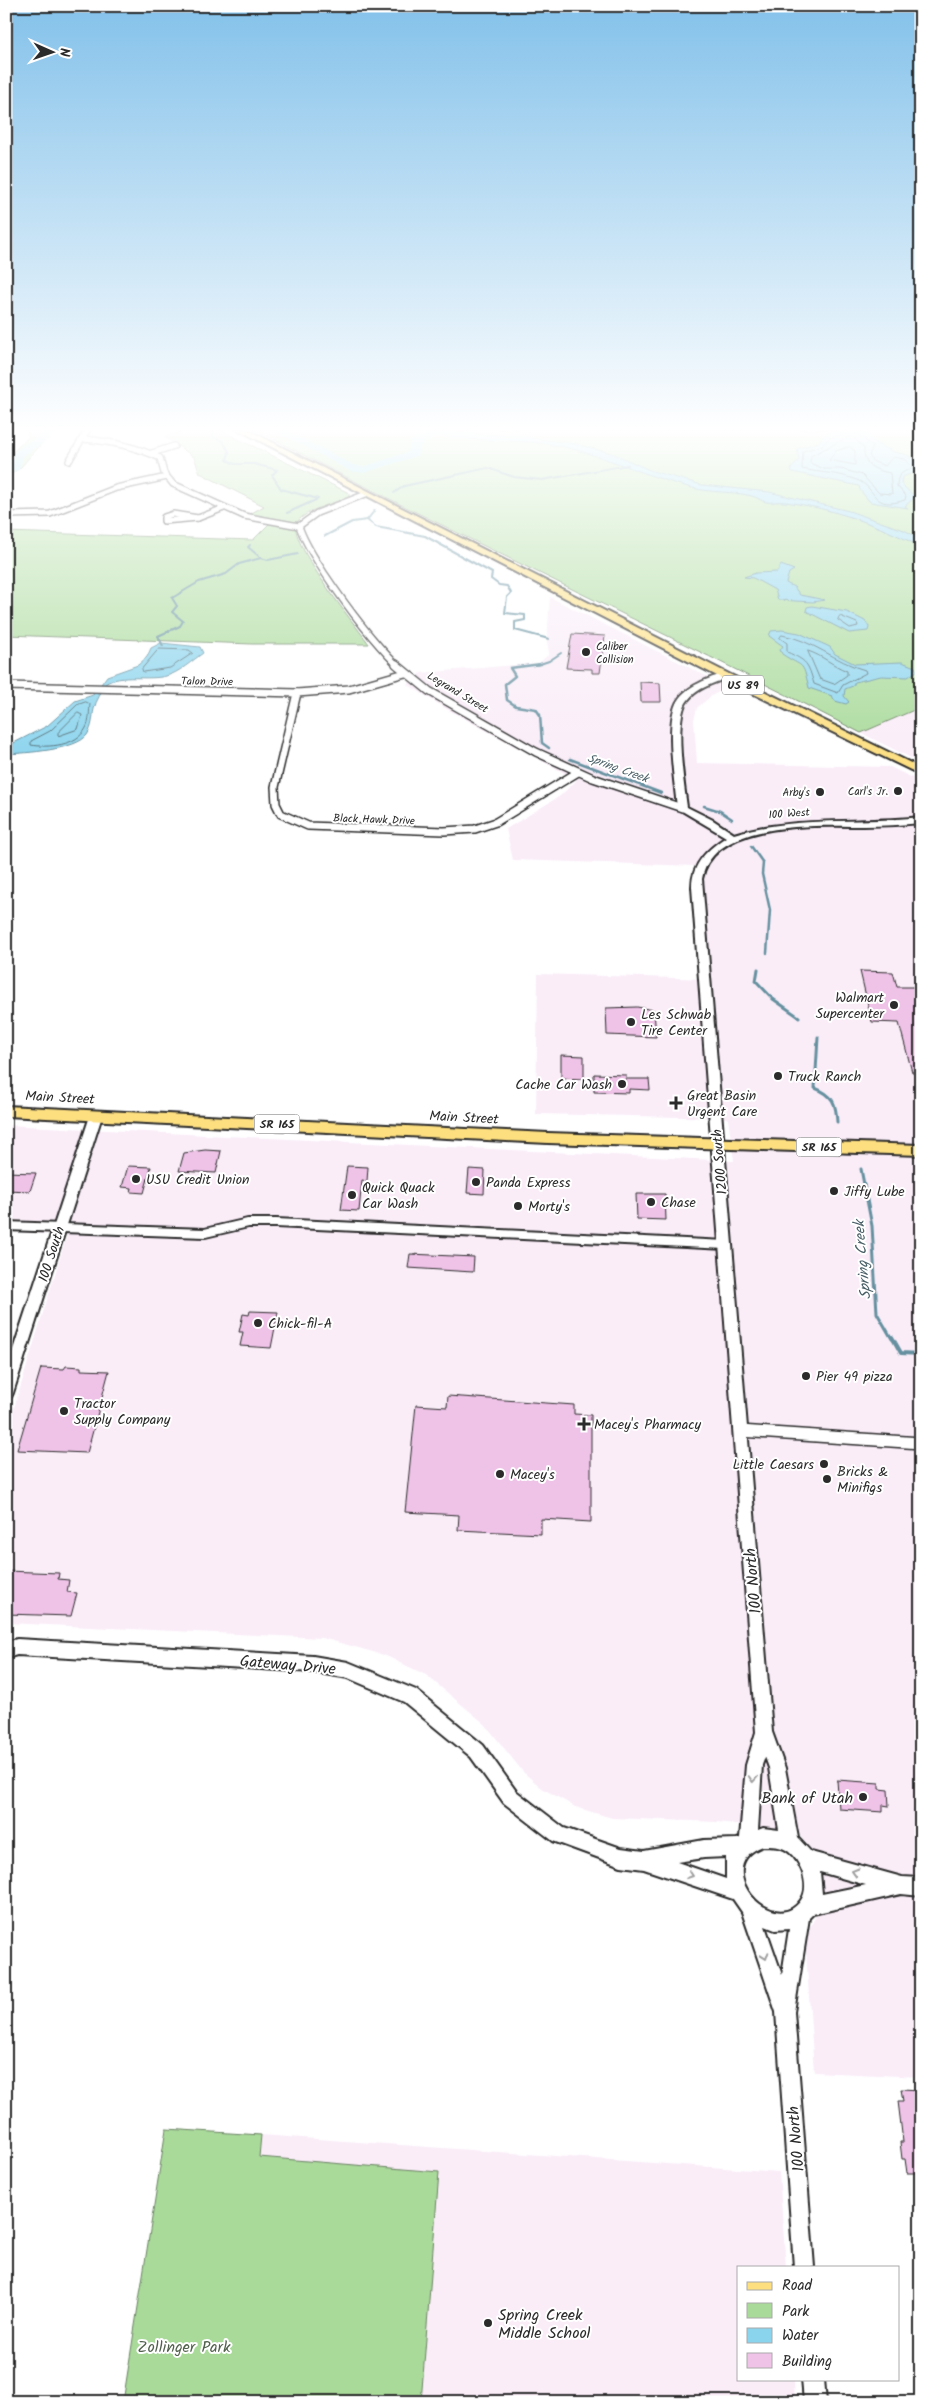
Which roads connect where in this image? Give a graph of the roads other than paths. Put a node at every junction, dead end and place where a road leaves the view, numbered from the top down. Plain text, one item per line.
1 (304, 541) edge
2 (459, 541) edge
3 (404, 673) junction
4 (725, 676) junction
5 (6, 686) edge
6 (297, 693) junction
7 (895, 760) junction
8 (921, 766) edge
9 (578, 772) junction
10 (921, 772) edge
11 (682, 808) junction
12 (921, 820) edge
13 (732, 837) junction
14 (697, 894) joint
15 (6, 1111) edge
16 (96, 1116) junction
17 (718, 1144) junction
18 (921, 1150) edge
19 (6, 1226) edge
20 (60, 1228) junction
21 (726, 1245) junction
22 (6, 1393) edge
23 (740, 1431) junction
24 (921, 1443) edge
25 (10, 1647) edge
26 (764, 1732) junction
27 (790, 1843) junction
28 (744, 1845) junction
29 (644, 1860) junction
30 (807, 1860) junction
31 (902, 1886) junction
32 (921, 1887) edge
33 (738, 1892) junction
34 (750, 1909) junction
35 (804, 1911) junction
36 (785, 2012) junction
37 (804, 2266) edge
38 (813, 2380) edge
39 (815, 2402) edge

1 - 3 street, Legrand Street
2 - 4 highway, US 89
3 - 6 street, Talon Drive
3 - 9 street, Legrand Street
4 - 7 highway, US 89
4 - 11 main road
5 - 6 street, Talon Drive
6 - 9 street, Black Hawk Drive
7 - 8 highway
7 - 10 highway, US 89
9 - 11 street, Legrand Street
11 - 13 main road, Legrand Street
12 - 13 main road, 100 West
13 - 14 main road, 100 West
14 - 17 main road, 1200 South
15 - 16 main road, Main Street / SR 165
16 - 17 main road, Main Street / SR 165
16 - 20 main road, 100 South
17 - 18 main road, Main Street / SR 165
17 - 21 main road, 1200 South
19 - 20 street
20 - 21 street
20 - 22 main road, 100 South
21 - 23 main road, 1200 South
23 - 24 street
23 - 26 main road, 100 North
25 - 29 main road, Gateway Drive
26 - 27 main road, 100 North
26 -> 28 main road, 100 North
27 - 28 main road
27 - 30 main road
28 - 29 main road, Gateway Drive
28 - 33 main road
29 -> 33 main road, Gateway Drive
31 -> 30 main road
30 - 35 main road
31 - 32 main road
31 - 35 main road
33 - 34 main road
34 - 35 main road
34 -> 36 main road, 100 North
35 - 36 main road, 100 North
36 - 37 main road, 100 North
38 - 39 main road

